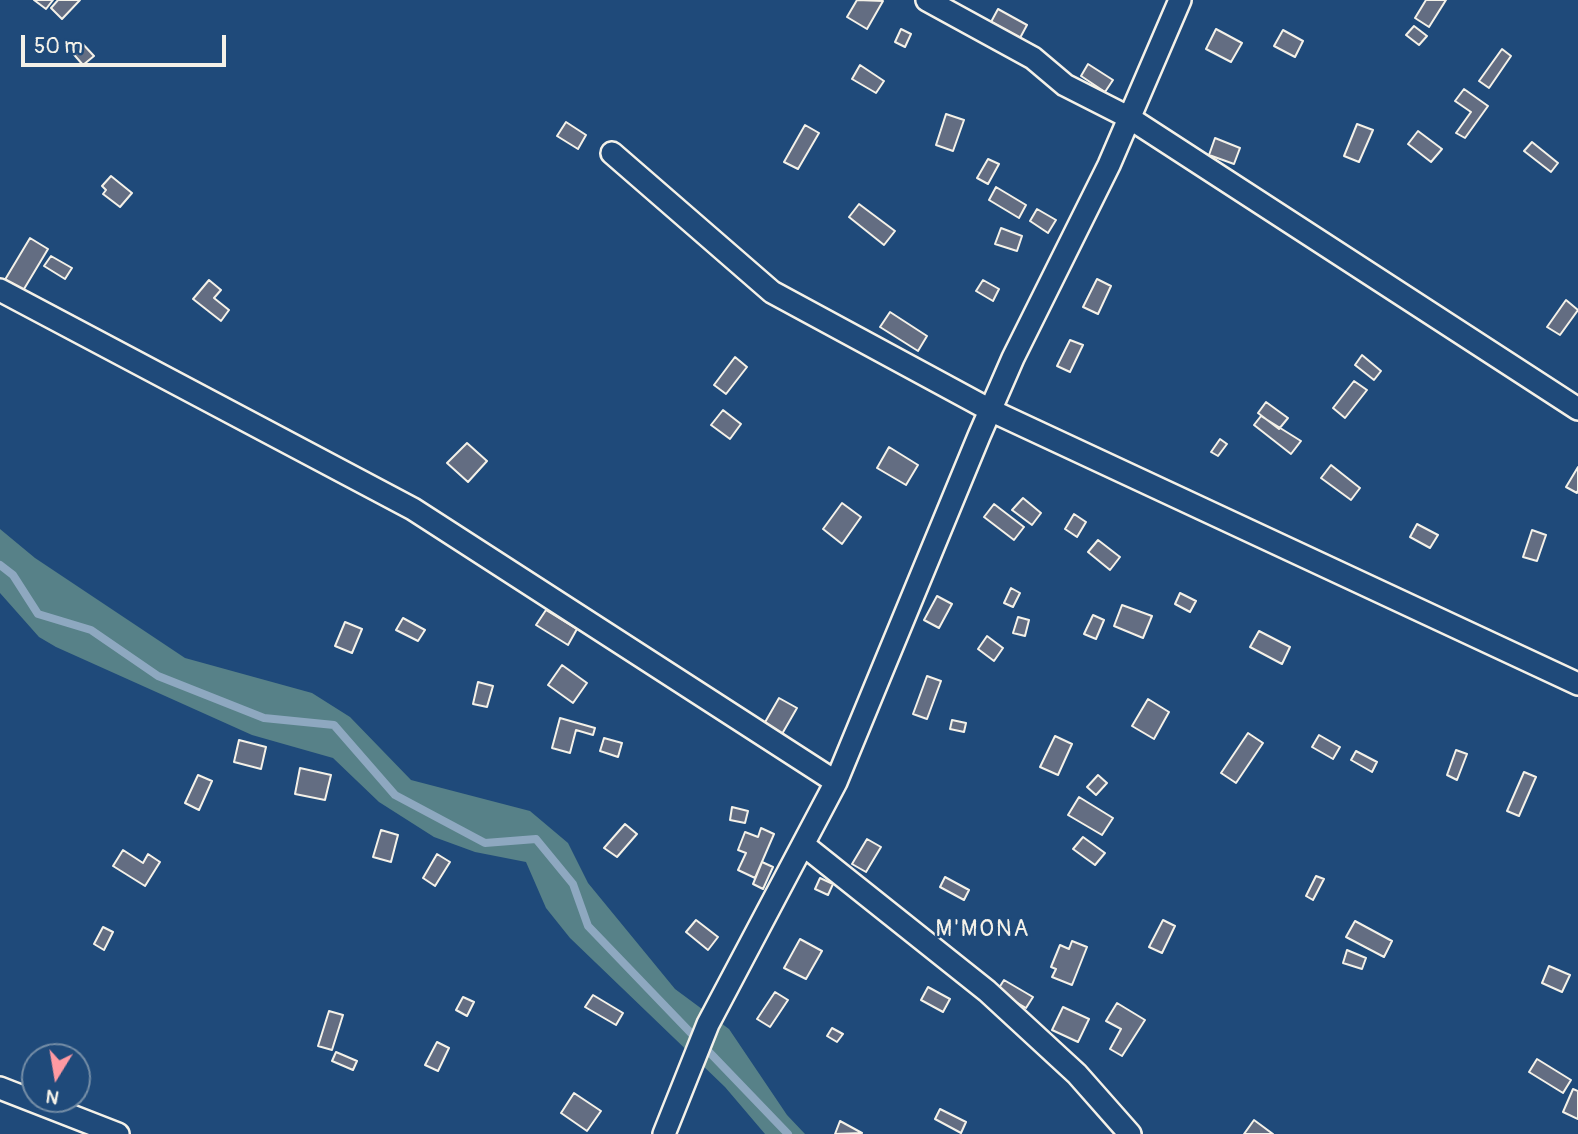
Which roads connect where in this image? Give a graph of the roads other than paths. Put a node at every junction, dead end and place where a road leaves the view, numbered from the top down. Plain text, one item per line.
1 (926, 0) edge
2 (1180, 0) edge
3 (1128, 117) junction
4 (612, 153) dead end
5 (0, 290) edge
6 (1578, 409) edge
7 (990, 410) junction
8 (1578, 684) edge
9 (836, 782) junction
10 (805, 846) junction
11 (0, 1088) edge
12 (674, 1130) edge
13 (118, 1134) edge
14 (1130, 1134) edge

1 - 3 street
2 - 3 street
3 - 6 street
3 - 7 street
4 - 7 street
5 - 9 street
7 - 8 street
7 - 9 street
9 - 10 street
10 - 12 street
10 - 14 street
11 - 13 street

